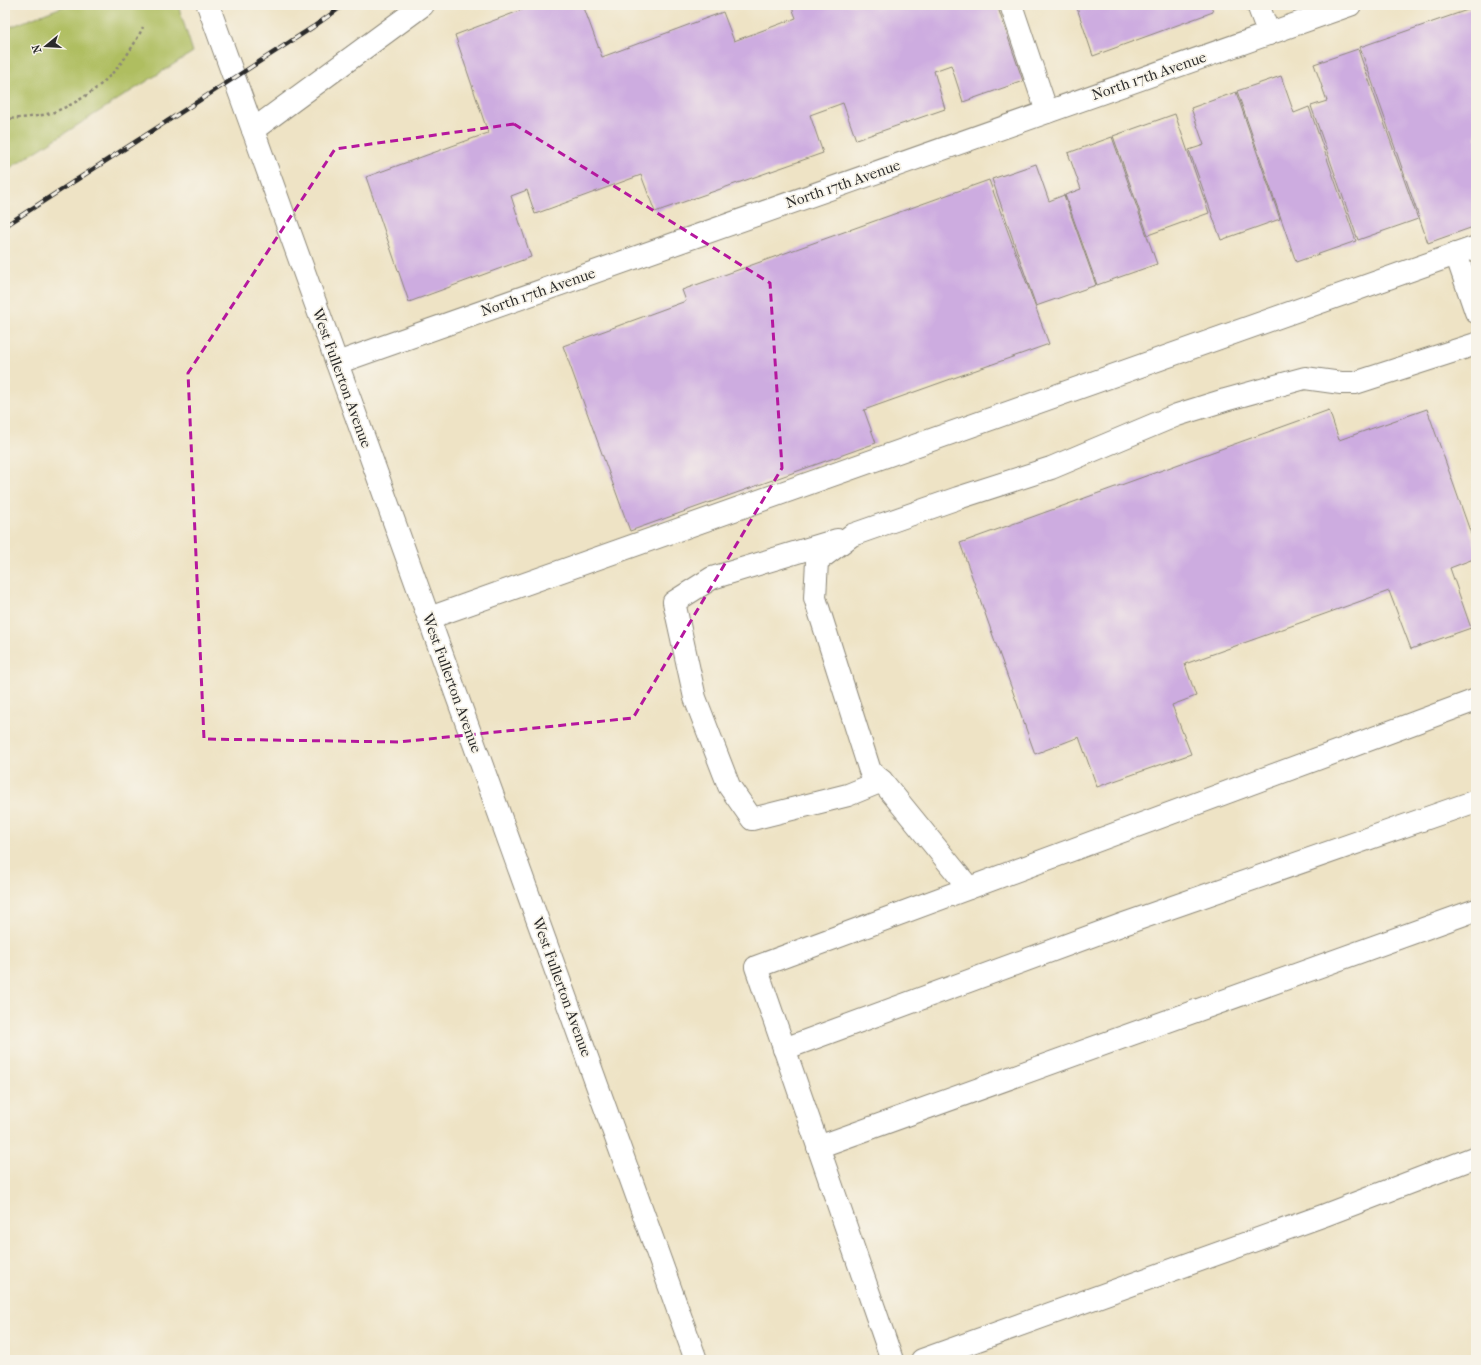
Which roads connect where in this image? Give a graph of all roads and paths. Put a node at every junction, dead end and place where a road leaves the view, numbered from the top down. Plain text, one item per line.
1 (208, 5) edge
2 (423, 5) edge
3 (1011, 5) edge
4 (1258, 5) edge
5 (1350, 5) edge
6 (143, 27) dead end
7 (1269, 34) junction
8 (1047, 112) junction
9 (5, 119) edge
10 (253, 130) junction
11 (1476, 247) edge
12 (1456, 254) junction
13 (1476, 312) edge
14 (1476, 344) edge
15 (337, 363) junction
16 (852, 535) junction
17 (429, 618) junction
18 (1476, 700) edge
19 (882, 781) junction
20 (1476, 801) edge
21 (969, 888) junction
22 (1476, 910) edge
23 (784, 1049) junction
24 (818, 1147) junction
25 (1476, 1157) edge
26 (696, 1360) edge
27 (892, 1360) edge
28 (922, 1360) edge

1 - 10 street, West Fullerton Avenue
2 - 10 street
3 - 8 street
4 - 7 street
5 - 7 street, North 17th Avenue
6 - 9 path
7 - 8 street, North 17th Avenue
8 - 15 street, North 17th Avenue
10 - 15 street, West Fullerton Avenue
11 - 12 street
12 - 13 street
12 - 17 street
14 - 16 street
15 - 17 street, West Fullerton Avenue
16 - 19 street
16 - 19 street
17 - 26 street, West Fullerton Avenue
18 - 21 street
19 - 21 street
20 - 23 street
21 - 23 street
22 - 24 street
23 - 24 street
24 - 27 street
25 - 28 street

